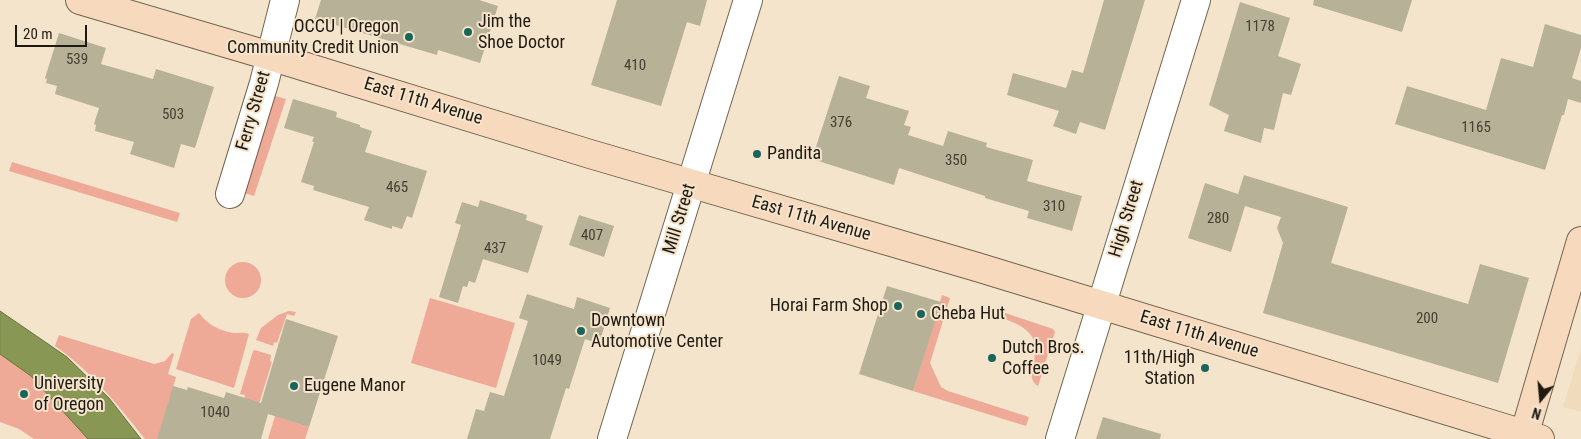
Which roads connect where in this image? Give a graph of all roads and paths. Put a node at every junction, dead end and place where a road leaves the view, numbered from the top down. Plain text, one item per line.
1 (80, 0) edge
2 (285, 0) edge
3 (748, 0) edge
4 (1196, 0) edge
5 (270, 56) junction
6 (690, 184) junction
7 (230, 194) dead end
8 (1581, 241) edge
9 (1101, 305) junction
10 (1529, 437) edge
11 (612, 439) edge
12 (1060, 439) edge

1 - 5 main road, East 11th Avenue
2 - 5 street, Ferry Street
3 - 6 street, Mill Street
4 - 9 street, High Street
5 - 6 main road, East 11th Avenue
5 - 7 street, Ferry Street
6 - 9 main road, East 11th Avenue
6 - 11 street, Mill Street
8 - 10 main road
9 - 10 main road, East 11th Avenue
9 - 12 street, High Street

